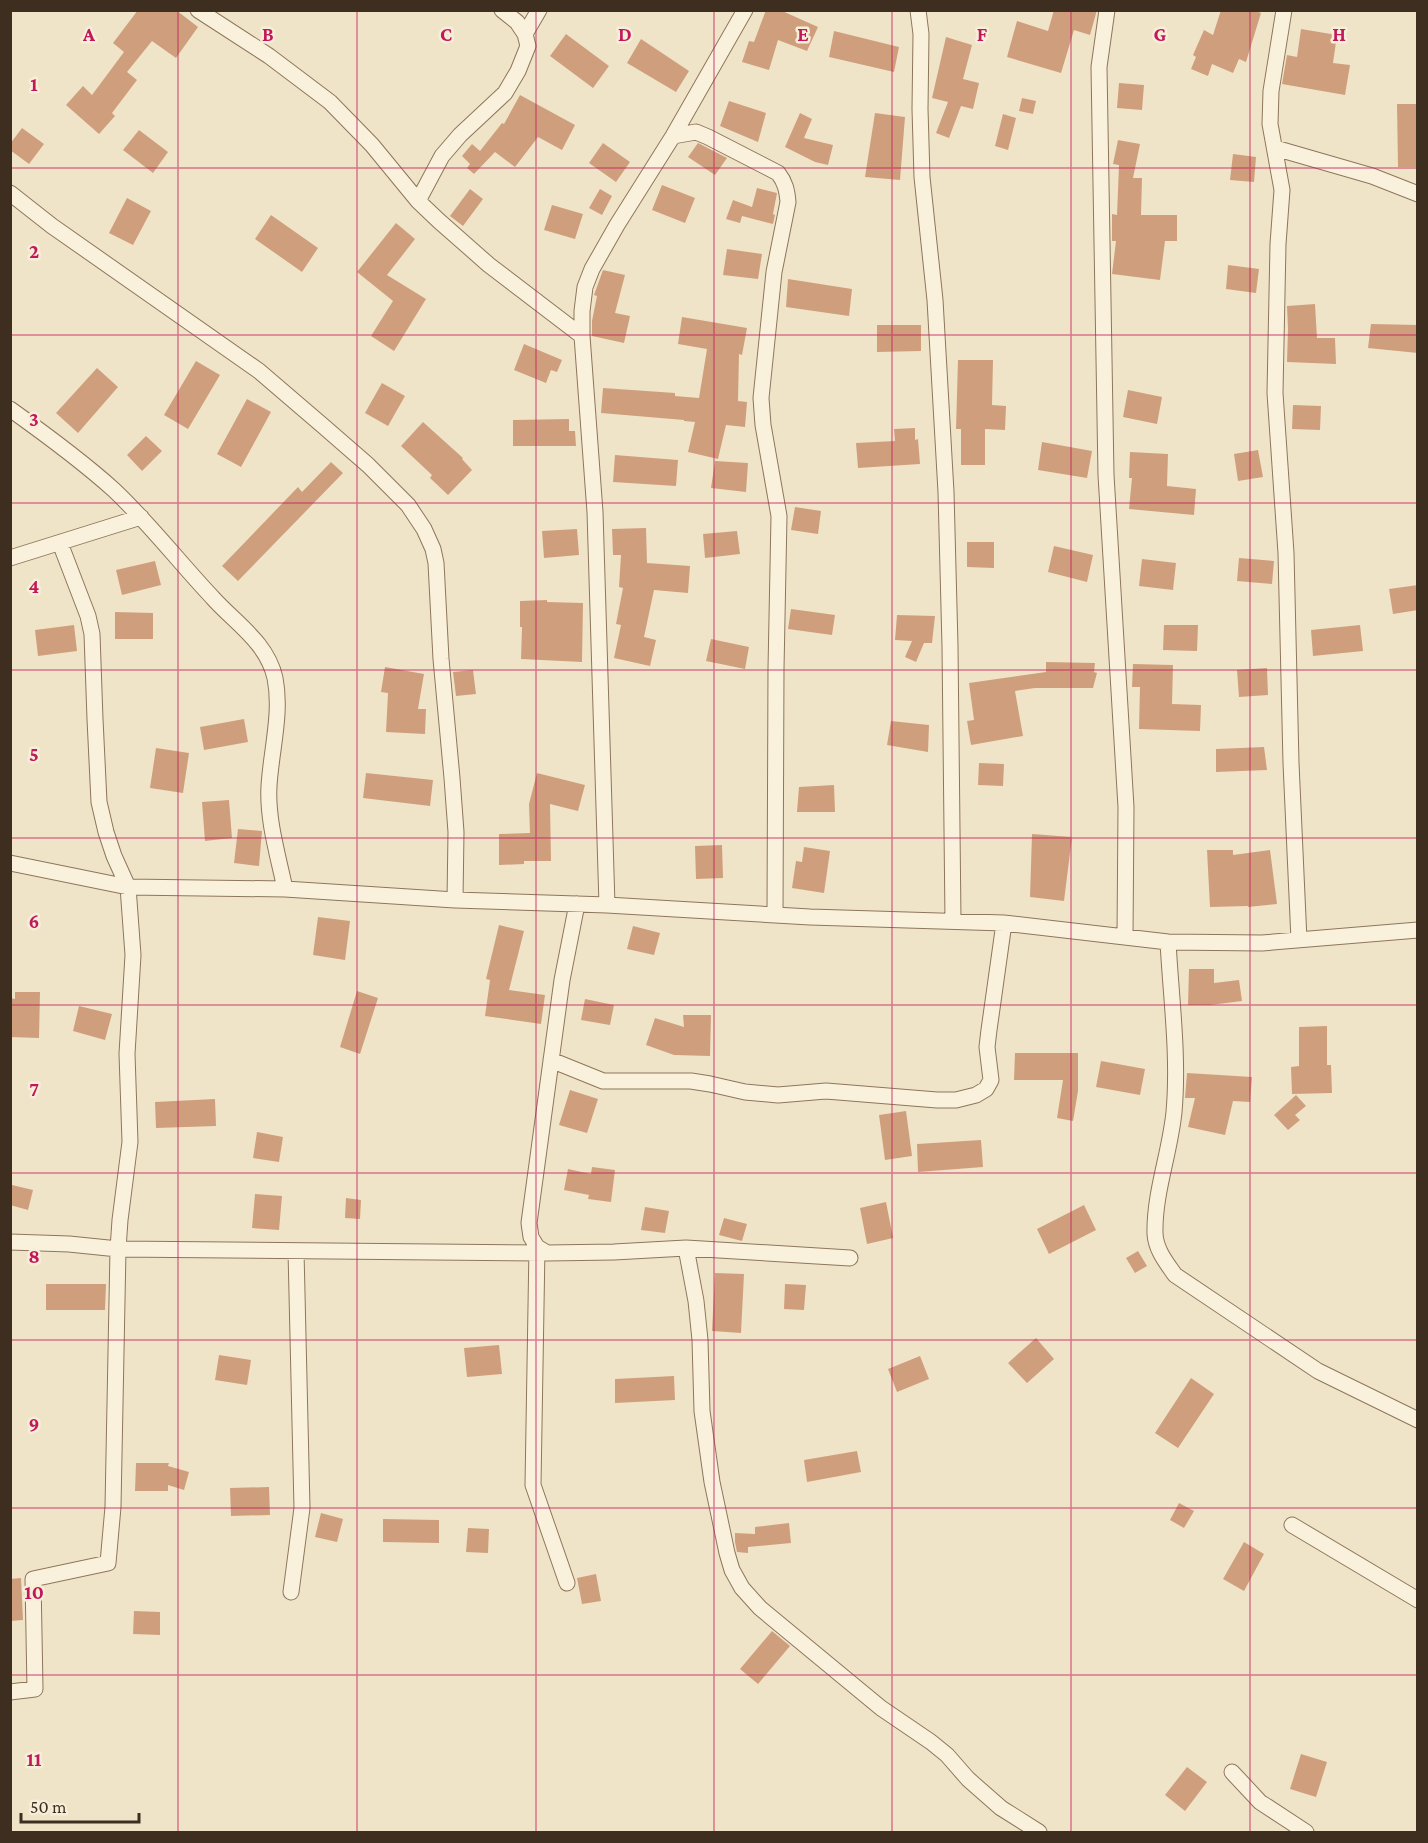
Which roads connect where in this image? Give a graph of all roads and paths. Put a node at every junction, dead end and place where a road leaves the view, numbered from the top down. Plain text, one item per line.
1 (198, 10) edge
2 (502, 10) edge
3 (539, 10) edge
4 (746, 10) edge
5 (918, 10) edge
6 (1107, 10) edge
7 (1284, 10) edge
8 (525, 34) junction
9 (673, 136) junction
10 (1275, 148) junction
11 (10, 193) edge
12 (1418, 194) edge
13 (418, 201) junction
14 (582, 336) junction
15 (10, 409) edge
16 (141, 517) junction
17 (60, 543) junction
18 (10, 558) edge
19 (10, 863) edge
20 (128, 886) junction
21 (285, 889) junction
22 (455, 900) junction
23 (576, 904) junction
24 (607, 905) junction
25 (775, 915) junction
26 (953, 921) junction
27 (1004, 923) junction
28 (1418, 930) edge
29 (1125, 936) junction
30 (1299, 940) junction
31 (1168, 942) junction
32 (551, 1060) junction
33 (10, 1242) edge
34 (686, 1248) junction
35 (118, 1249) junction
36 (296, 1251) junction
37 (540, 1251) junction
38 (850, 1258) dead end
39 (1418, 1420) edge
40 (1292, 1525) dead end
41 (567, 1583) dead end
42 (291, 1592) dead end
43 (1418, 1600) edge
44 (10, 1692) edge
45 (1232, 1772) dead end
46 (1039, 1833) edge
47 (1306, 1833) edge

1 - 13 street
2 - 8 street
3 - 8 street
4 - 9 street
5 - 26 street
6 - 29 street
7 - 10 street
8 - 13 street
9 - 14 street
9 - 25 street
10 - 12 street
10 - 30 street
11 - 22 street
13 - 14 street
14 - 24 street
15 - 16 street
16 - 17 street
16 - 21 street
17 - 18 street
17 - 20 street
19 - 20 street
20 - 21 street
20 - 35 street
21 - 22 street
22 - 23 street
23 - 24 street
23 - 32 street
24 - 25 street
25 - 26 street
26 - 27 street
27 - 29 street
27 - 32 street
28 - 30 street
29 - 31 street
30 - 31 street
31 - 39 street
32 - 37 street
33 - 35 street
34 - 37 street
34 - 38 street
34 - 46 street
35 - 36 street
35 - 44 street
36 - 37 street
36 - 42 street
37 - 41 street
40 - 43 street
45 - 47 street

